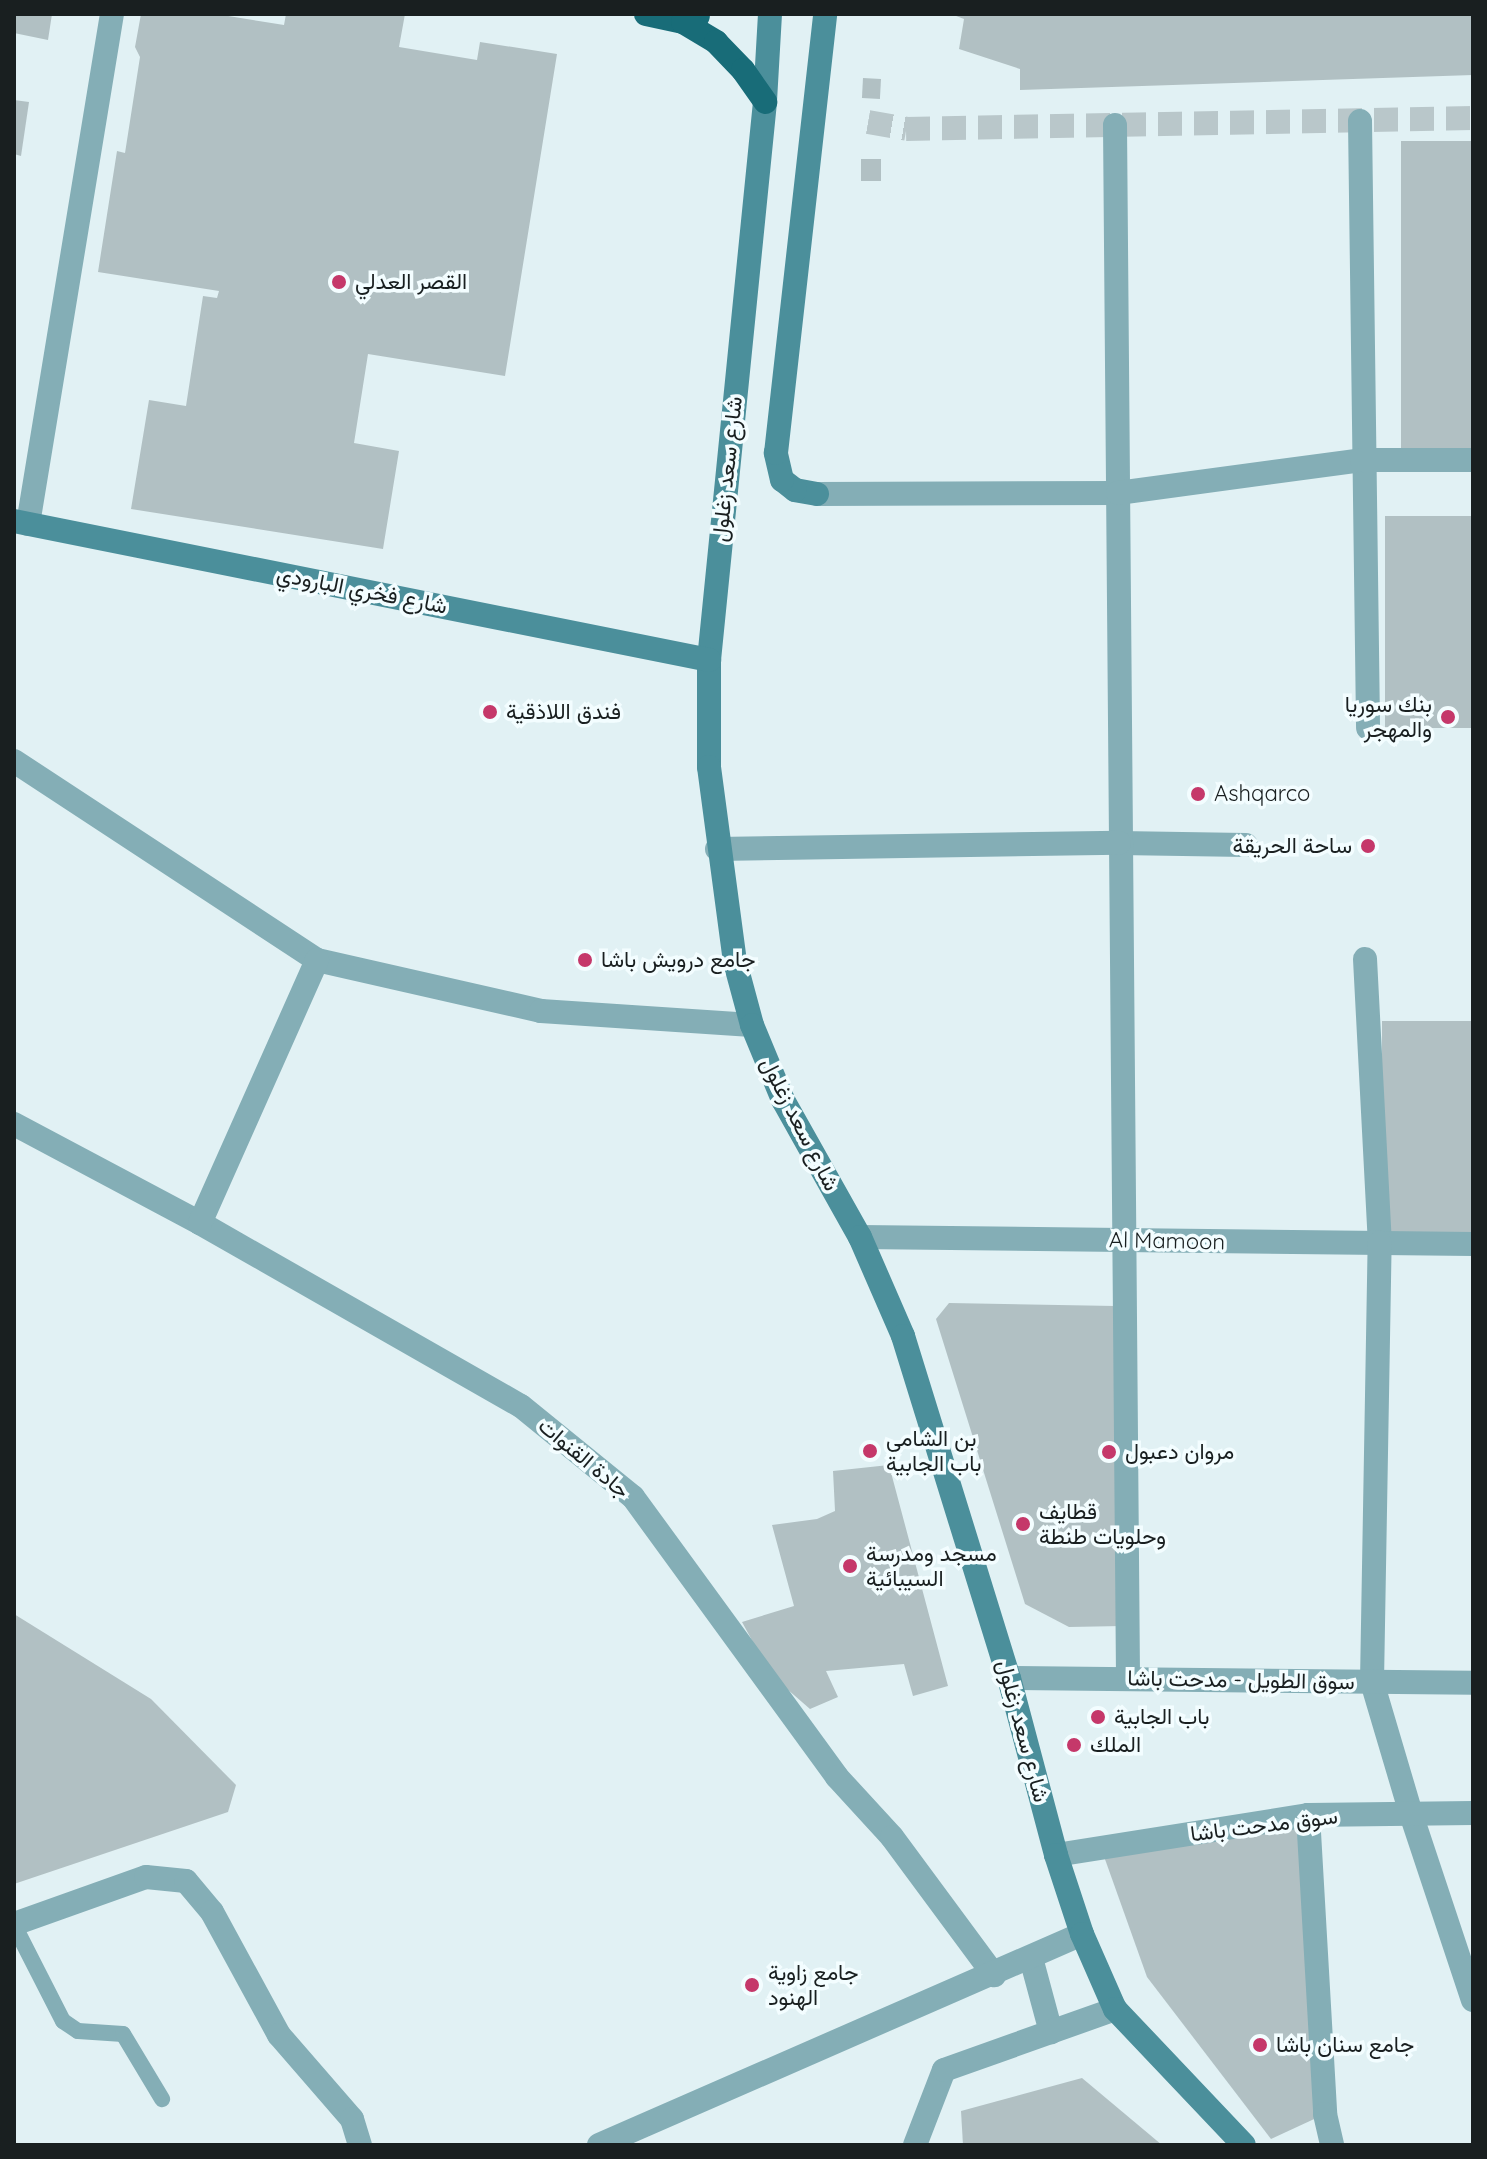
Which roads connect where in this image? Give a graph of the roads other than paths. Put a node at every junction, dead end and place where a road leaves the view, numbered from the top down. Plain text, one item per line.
1 (112, 14) edge
2 (646, 14) edge
3 (770, 14) edge
4 (825, 14) edge
5 (692, 17) edge
6 (765, 102) junction
7 (1360, 121) dead end
8 (1115, 125) dead end
9 (1362, 460) junction
10 (1473, 460) edge
11 (1118, 493) junction
12 (817, 494) joint
13 (21, 522) edge
14 (709, 660) junction
15 (1368, 728) dead end
16 (14, 761) edge
17 (1119, 843) junction
18 (1246, 845) dead end
19 (717, 849) junction
20 (1365, 959) dead end
21 (317, 960) junction
22 (752, 1025) junction
23 (14, 1124) edge
24 (200, 1223) junction
25 (860, 1237) junction
26 (1125, 1240) junction
27 (1380, 1243) junction
28 (1473, 1244) edge
29 (1009, 1678) junction
30 (1128, 1679) junction
31 (1372, 1682) junction
32 (1473, 1683) edge
33 (1473, 1813) edge
34 (1411, 1814) junction
35 (1308, 1815) junction
36 (1056, 1855) junction
37 (14, 1925) edge
38 (1082, 1934) junction
39 (1031, 1958) junction
40 (994, 1975) junction
41 (1473, 2000) edge
42 (1115, 2009) junction
43 (1051, 2032) junction
44 (162, 2099) dead end
45 (360, 2145) edge
46 (599, 2145) edge
47 (915, 2145) edge
48 (1244, 2145) edge
49 (1332, 2145) edge

1 - 13 street
2 - 5 highway
3 - 6 main road, شارع سعد زغلول
4 - 12 main road
5 - 6 highway
6 - 14 main road, شارع سعد زغلول
7 - 9 street
8 - 11 street
9 - 10 street
9 - 11 street
9 - 15 street
11 - 12 street
11 - 17 street
13 - 14 main road, شارع فخري البارودي
14 - 19 main road, شارع سعد زغلول
16 - 21 street
17 - 18 street
17 - 19 street
17 - 26 street
19 - 22 main road, شارع سعد زغلول
20 - 27 street
21 - 22 street
21 - 24 street
22 - 25 main road, شارع سعد زغلول
23 - 24 street, جادة القنوات
24 - 40 street, جادة القنوات
25 - 26 street, Al Mamoon
25 - 29 main road, شارع سعد زغلول
26 - 27 street, Al Mamoon
26 - 30 street
27 - 28 street, Al Mamoon
27 - 31 street
29 - 30 street, سوق الطويل - مدحت باشا
29 - 36 main road, شارع سعد زغلول
30 - 31 street, سوق الطويل - مدحت باشا
31 - 32 street, سوق الطويل - مدحت باشا
31 - 34 street
33 - 34 street, سوق مدحت باشا
34 - 35 street, سوق مدحت باشا
34 - 41 street
35 - 36 street, سوق مدحت باشا
35 - 49 street
36 - 38 main road, شارع سعد زغلول
37 - 44 lane
37 - 45 street
38 - 39 street
38 - 42 main road, شارع سعد زغلول
39 - 40 street
39 - 43 street
40 - 46 street
42 - 43 street
42 - 48 main road, شارع سعد زغلول
43 - 47 street

